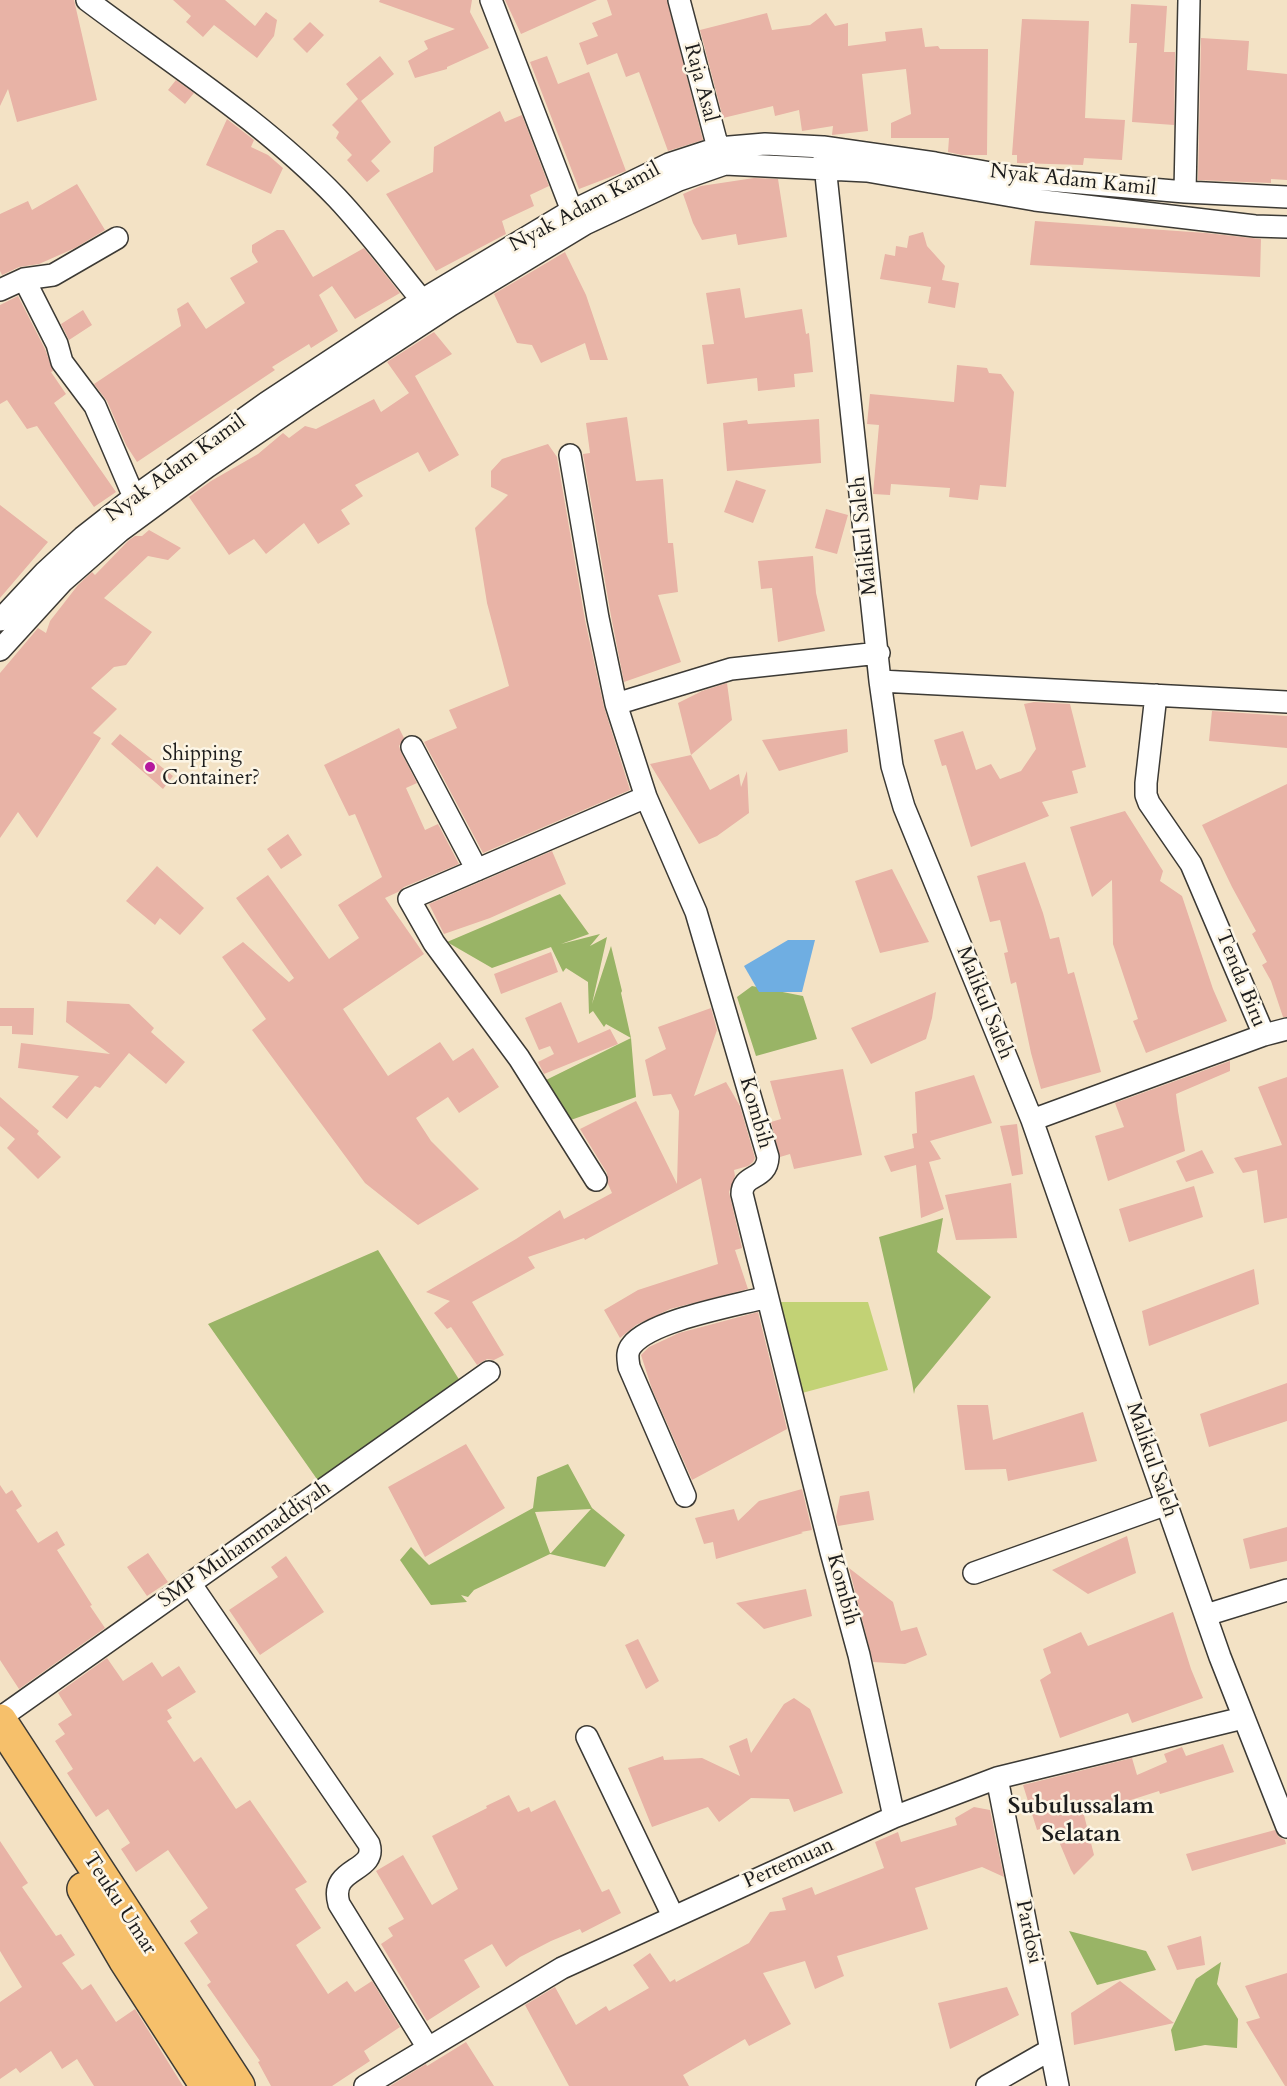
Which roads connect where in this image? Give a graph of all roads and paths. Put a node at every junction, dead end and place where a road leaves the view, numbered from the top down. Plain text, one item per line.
1 (87, 0) edge
2 (491, 0) edge
3 (679, 0) edge
4 (1189, 0) edge
5 (823, 147) junction
6 (722, 156) junction
7 (825, 168) junction
8 (1185, 192) junction
9 (629, 193) junction
10 (1287, 197) edge
11 (572, 211) junction
12 (1287, 227) edge
13 (117, 238) dead end
14 (24, 279) junction
15 (0, 290) edge
16 (428, 308) junction
17 (570, 455) dead end
18 (134, 496) junction
19 (0, 620) edge
20 (0, 650) edge
21 (879, 653) junction
22 (880, 681) junction
23 (1156, 695) junction
24 (1287, 702) edge
25 (616, 704) junction
26 (412, 747) dead end
27 (646, 797) junction
28 (477, 870) junction
29 (1287, 1029) edge
30 (1264, 1035) junction
31 (1032, 1120) junction
32 (596, 1180) dead end
33 (767, 1297) junction
34 (489, 1372) dead end
35 (685, 1496) dead end
36 (1167, 1504) junction
37 (974, 1573) dead end
38 (190, 1583) junction
39 (1287, 1590) edge
40 (1206, 1615) junction
41 (1243, 1718) junction
42 (0, 1720) edge
43 (587, 1737) dead end
44 (0, 1748) edge
45 (997, 1778) junction
46 (894, 1817) junction
47 (1287, 1827) edge
48 (673, 1916) junction
49 (428, 2048) junction
50 (1050, 2050) junction
51 (207, 2086) edge
52 (238, 2086) edge
53 (365, 2086) edge
54 (987, 2086) edge
55 (1058, 2086) edge

1 - 16 street
2 - 11 street
3 - 6 street, Raja Asal
4 - 8 street
5 - 6 street, Nyak Adam Kamil
5 - 7 street, Malikul Saleh
5 - 8 street, Nyak Adam Kamil
6 - 7 street
6 - 9 street, Nyak Adam Kamil
7 - 12 street
7 - 21 street, Malikul Saleh
8 - 10 street, Nyak Adam Kamil
9 - 11 street, Nyak Adam Kamil
9 - 16 street
11 - 16 street, Nyak Adam Kamil
13 - 14 street
14 - 15 street
14 - 18 street
16 - 18 street, Nyak Adam Kamil
16 - 20 street
17 - 25 street, Kombih
18 - 19 street, Nyak Adam Kamil
21 - 22 street, Malikul Saleh
21 - 25 street
22 - 23 street
22 - 31 street, Malikul Saleh
23 - 24 street
23 - 30 street, Tenda Biru
25 - 27 street, Kombih
26 - 28 street
27 - 28 street
27 - 33 street, Kombih
28 - 32 street
29 - 30 street
30 - 31 street, Tenda Biru
31 - 36 street, Malikul Saleh
33 - 35 street
33 - 46 street, Kombih
34 - 38 street, SMP Muhammaddiyah
36 - 37 street
36 - 40 street, Malikul Saleh
38 - 42 street, SMP Muhammaddiyah
38 - 49 street
39 - 40 street
40 - 41 street, Malikul Saleh
41 - 45 street, Pertemuan
41 - 47 street, Malikul Saleh
42 - 52 highway, Teuku Umar
43 - 48 street
44 - 51 highway
45 - 46 street, Pertemuan
45 - 50 street, Pardosi
46 - 48 street, Pertemuan
48 - 49 street, Pertemuan
49 - 53 street, Pertemuan
50 - 54 street
50 - 55 street, Pardosi

